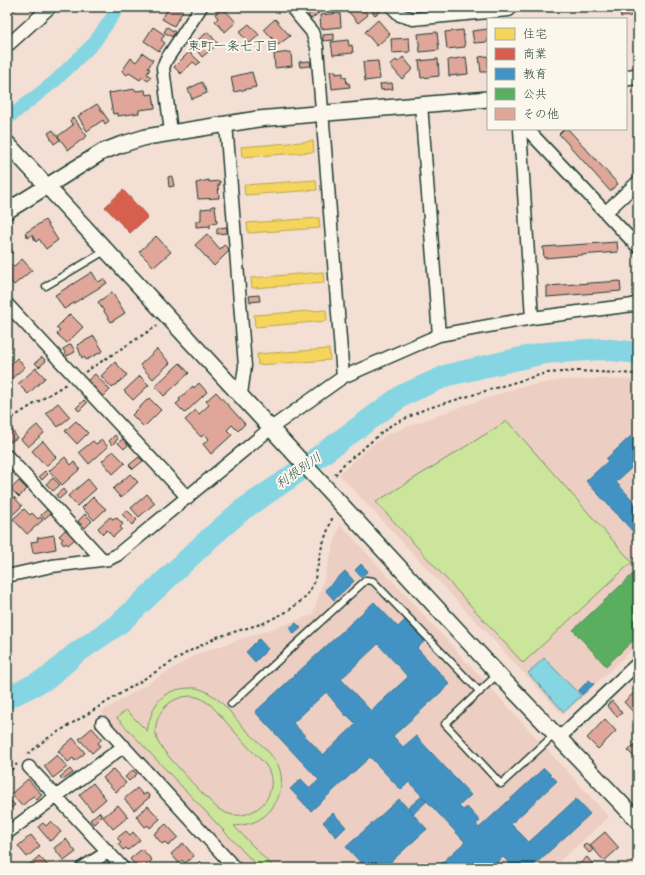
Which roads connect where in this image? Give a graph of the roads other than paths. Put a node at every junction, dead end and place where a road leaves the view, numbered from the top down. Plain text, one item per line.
1 (50, 7) edge
2 (201, 7) edge
3 (291, 7) edge
4 (392, 7) edge
5 (509, 12) edge
6 (7, 46) edge
7 (638, 76) edge
8 (627, 78) edge
9 (487, 99) edge
10 (421, 104) junction
11 (323, 112) junction
12 (226, 123) junction
13 (520, 130) edge
14 (528, 130) edge
15 (171, 132) junction
16 (7, 143) edge
17 (638, 182) edge
18 (47, 186) junction
19 (7, 211) edge
20 (606, 212) junction
21 (638, 247) edge
22 (107, 250) junction
23 (46, 286) dead end
24 (638, 302) edge
25 (7, 304) edge
26 (532, 318) junction
27 (439, 336) junction
28 (343, 377) junction
29 (242, 394) junction
30 (271, 428) junction
31 (7, 456) edge
32 (188, 498) junction
33 (102, 559) junction
34 (7, 576) edge
35 (638, 663) edge
36 (498, 674) junction
37 (480, 692) junction
38 (231, 704) dead end
39 (102, 723) dead end
40 (558, 735) junction
41 (124, 746) junction
42 (26, 761) road end
43 (56, 796) junction
44 (638, 821) edge
45 (7, 833) edge
46 (108, 852) junction
47 (82, 868) edge
48 (123, 868) edge
49 (235, 868) edge

1 - 6 street
2 - 15 street
3 - 11 street
4 - 5 street
7 - 8 street
9 - 10 street
10 - 11 street
10 - 27 street
11 - 12 street
11 - 28 street
12 - 15 street
12 - 29 street
13 - 26 street
14 - 20 street
15 - 18 street
16 - 18 street
17 - 20 street
18 - 19 street
18 - 22 street
20 - 21 street
22 - 23 lane
22 - 29 street
24 - 26 street
25 - 32 street
26 - 27 street
27 - 28 street
28 - 30 street
29 - 30 street
30 - 32 street
30 - 36 street
31 - 33 street
32 - 33 street
33 - 34 street
35 - 40 street
36 - 37 lane
36 - 40 street
37 - 38 lane
37 - 40 lane
39 - 41 street
40 - 44 street
41 - 43 street
41 - 49 street
42 - 43 street
43 - 45 street
43 - 46 street
46 - 47 street
46 - 48 street

